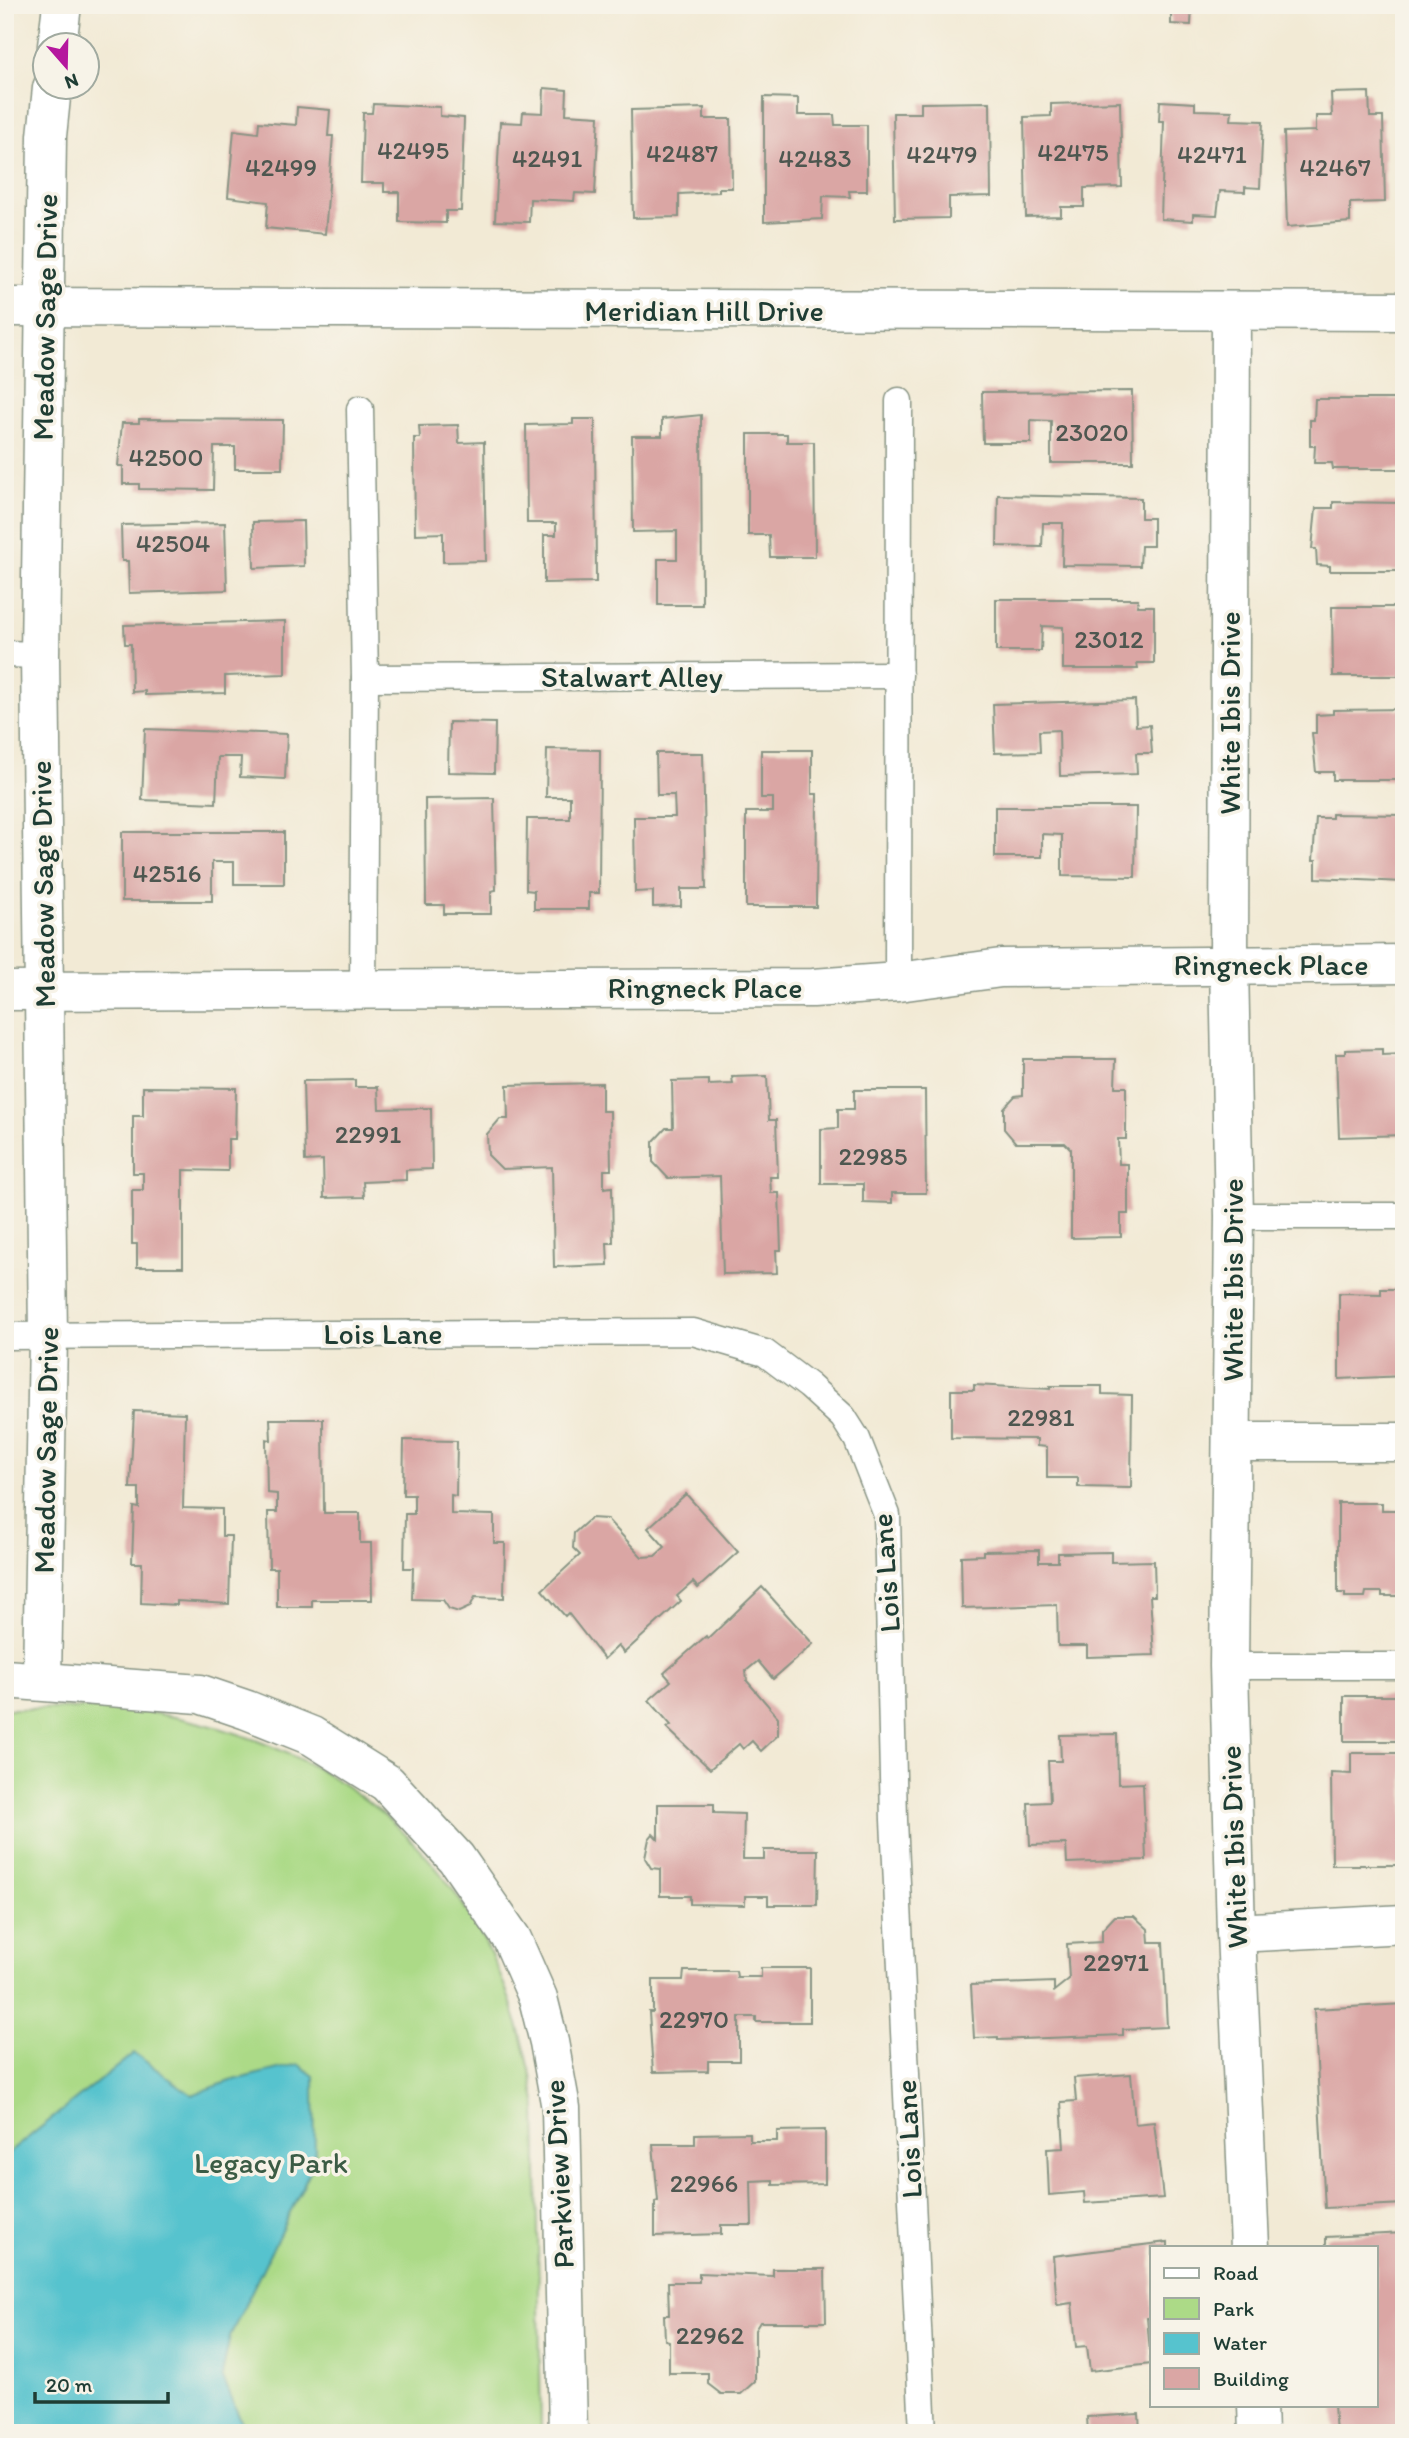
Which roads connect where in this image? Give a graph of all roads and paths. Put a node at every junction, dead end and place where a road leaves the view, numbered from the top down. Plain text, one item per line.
1 (62, 5) edge
2 (59, 32) edge
3 (51, 102) edge
4 (5, 307) edge
5 (45, 309) junction
6 (1404, 311) edge
7 (1231, 312) junction
8 (899, 401) dead end
9 (360, 409) dead end
10 (23, 654) edge
11 (899, 676) junction
12 (365, 678) junction
13 (1229, 964) junction
14 (1404, 964) edge
15 (898, 982) junction
16 (5, 991) edge
17 (363, 991) junction
18 (45, 992) junction
19 (1234, 1216) junction
20 (1404, 1216) edge
21 (5, 1336) edge
22 (48, 1336) junction
23 (1234, 1442) junction
24 (1404, 1442) edge
25 (1229, 1666) junction
26 (1404, 1667) edge
27 (23, 1679) edge
28 (1404, 1924) edge
29 (1236, 1933) junction
30 (1250, 2246) edge
31 (1257, 2406) edge
32 (568, 2433) edge
33 (923, 2433) edge
34 (1258, 2433) edge

1 - 2 street
3 - 5 street, Meadow Sage Drive
4 - 5 street, Meridian Hill Drive
5 - 7 street, Meridian Hill Drive
5 - 10 street, Meadow Sage Drive
6 - 7 street, Meridian Hill Drive
7 - 13 street, White Ibis Drive
8 - 11 lane
9 - 12 lane
10 - 18 street, Meadow Sage Drive
11 - 12 lane, Stalwart Alley
11 - 15 lane
12 - 17 lane
13 - 14 street, Ringneck Place
13 - 15 street, Ringneck Place
13 - 19 street, White Ibis Drive
15 - 17 street, Ringneck Place
16 - 18 street, Ringneck Place
17 - 18 street, Ringneck Place
18 - 22 street, Meadow Sage Drive
19 - 20 lane
19 - 23 street, White Ibis Drive
21 - 22 lane, Lois Lane
22 - 27 street, Meadow Sage Drive
22 - 33 lane, Lois Lane
23 - 24 street
23 - 25 street, White Ibis Drive
25 - 26 lane
25 - 29 street, White Ibis Drive
27 - 32 street, Parkview Drive
28 - 29 street
29 - 30 street, White Ibis Drive
31 - 34 street

